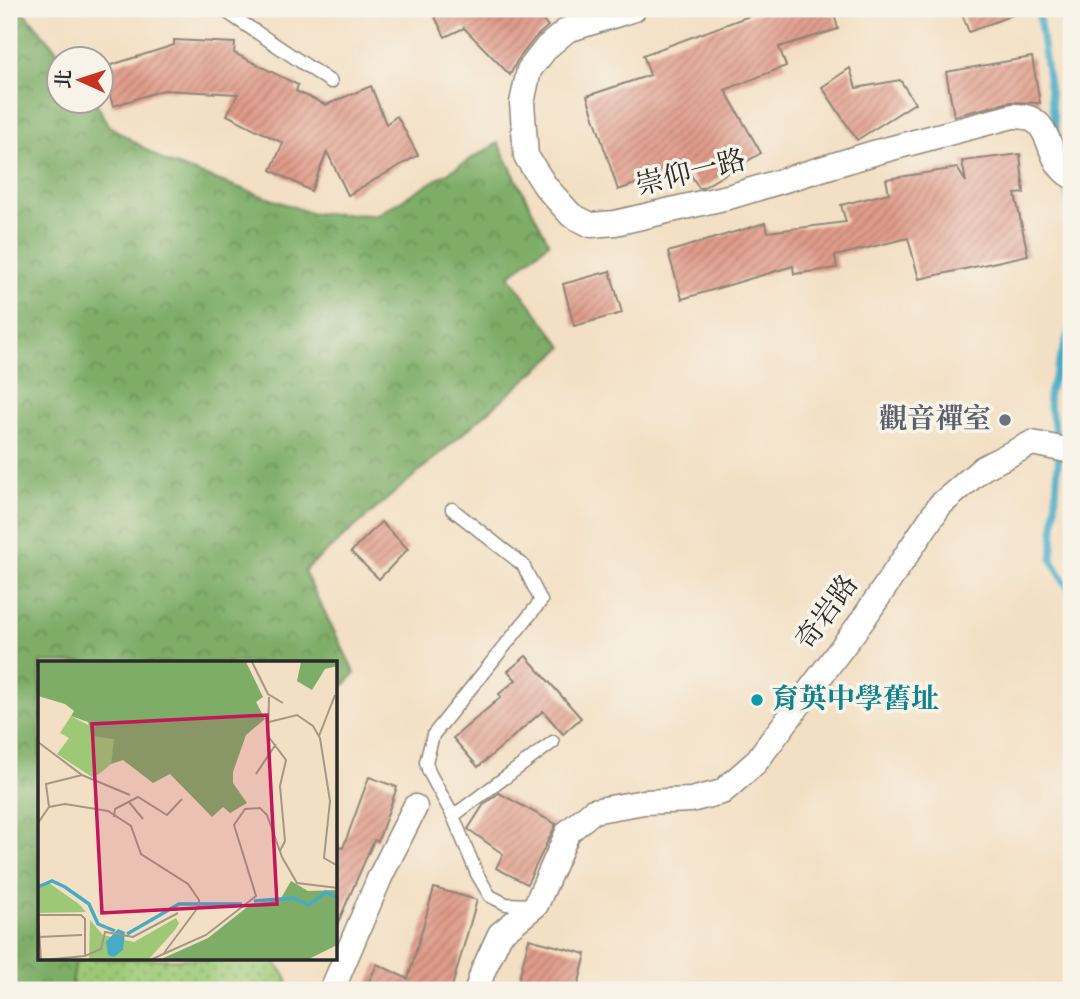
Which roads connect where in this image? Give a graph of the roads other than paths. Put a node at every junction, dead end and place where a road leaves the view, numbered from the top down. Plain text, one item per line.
1 (222, 9) edge
2 (634, 9) edge
3 (331, 82) dead end
4 (1071, 176) edge
5 (1071, 450) edge
6 (452, 509) dead end
7 (553, 742) dead end
8 (415, 807) dead end
9 (453, 816) junction
10 (536, 905) junction
11 (331, 990) edge
12 (477, 990) edge

1 - 3 lane
2 - 4 street, 崇仰一路
5 - 10 street, 奇岩路
6 - 9 lane
7 - 9 lane
8 - 11 street
9 - 10 lane
10 - 12 street, 奇岩路

